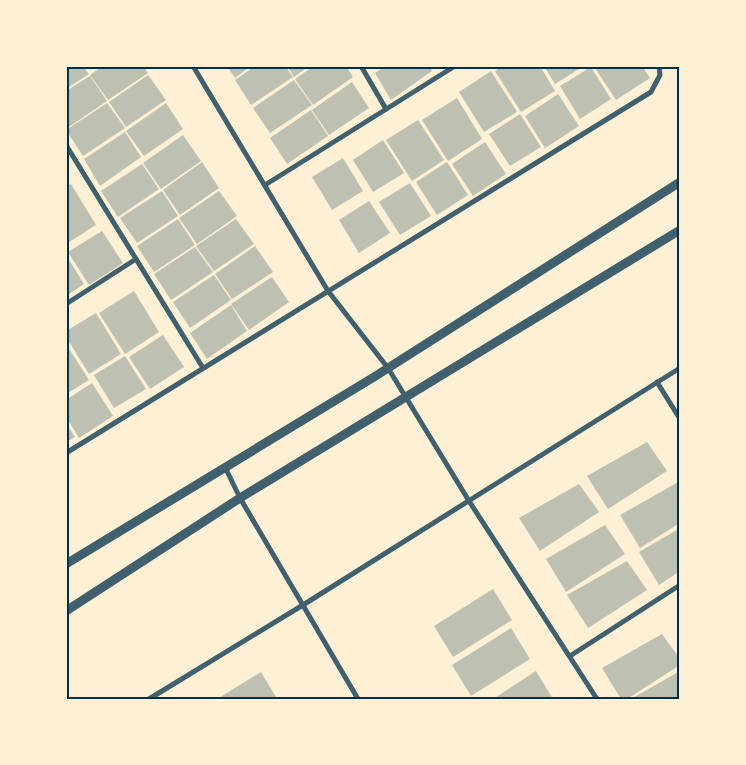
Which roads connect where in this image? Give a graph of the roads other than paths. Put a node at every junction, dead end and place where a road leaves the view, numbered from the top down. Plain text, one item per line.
1 (193, 66) edge
2 (360, 66) edge
3 (455, 66) edge
4 (659, 66) edge
5 (386, 109) junction
6 (66, 145) edge
7 (72, 155) junction
8 (66, 159) edge
9 (680, 182) edge
10 (265, 185) junction
11 (680, 230) edge
12 (136, 259) junction
13 (328, 291) junction
14 (66, 304) edge
15 (203, 368) junction
16 (388, 368) junction
17 (680, 368) edge
18 (657, 382) junction
19 (406, 397) junction
20 (680, 419) edge
21 (66, 452) edge
22 (225, 466) junction
23 (240, 498) junction
24 (469, 501) junction
25 (66, 564) edge
26 (680, 585) edge
27 (303, 605) junction
28 (66, 611) edge
29 (570, 656) junction
30 (149, 699) edge
31 (358, 699) edge
32 (596, 699) edge

1 - 10 street
2 - 5 street
3 - 5 street
4 - 13 street
5 - 10 street
6 - 7 street
7 - 8 street
7 - 12 street
9 - 16 street
10 - 13 street
11 - 19 street
12 - 14 street
12 - 15 street
13 - 15 street
13 - 16 street
15 - 21 street
16 - 19 street
16 - 22 street
17 - 18 street
18 - 20 street
18 - 24 street
19 - 23 street
19 - 24 street
22 - 23 street
22 - 25 street
23 - 27 street
23 - 28 street
24 - 27 street
24 - 29 street
26 - 29 street
27 - 30 street
27 - 31 street
29 - 32 street

